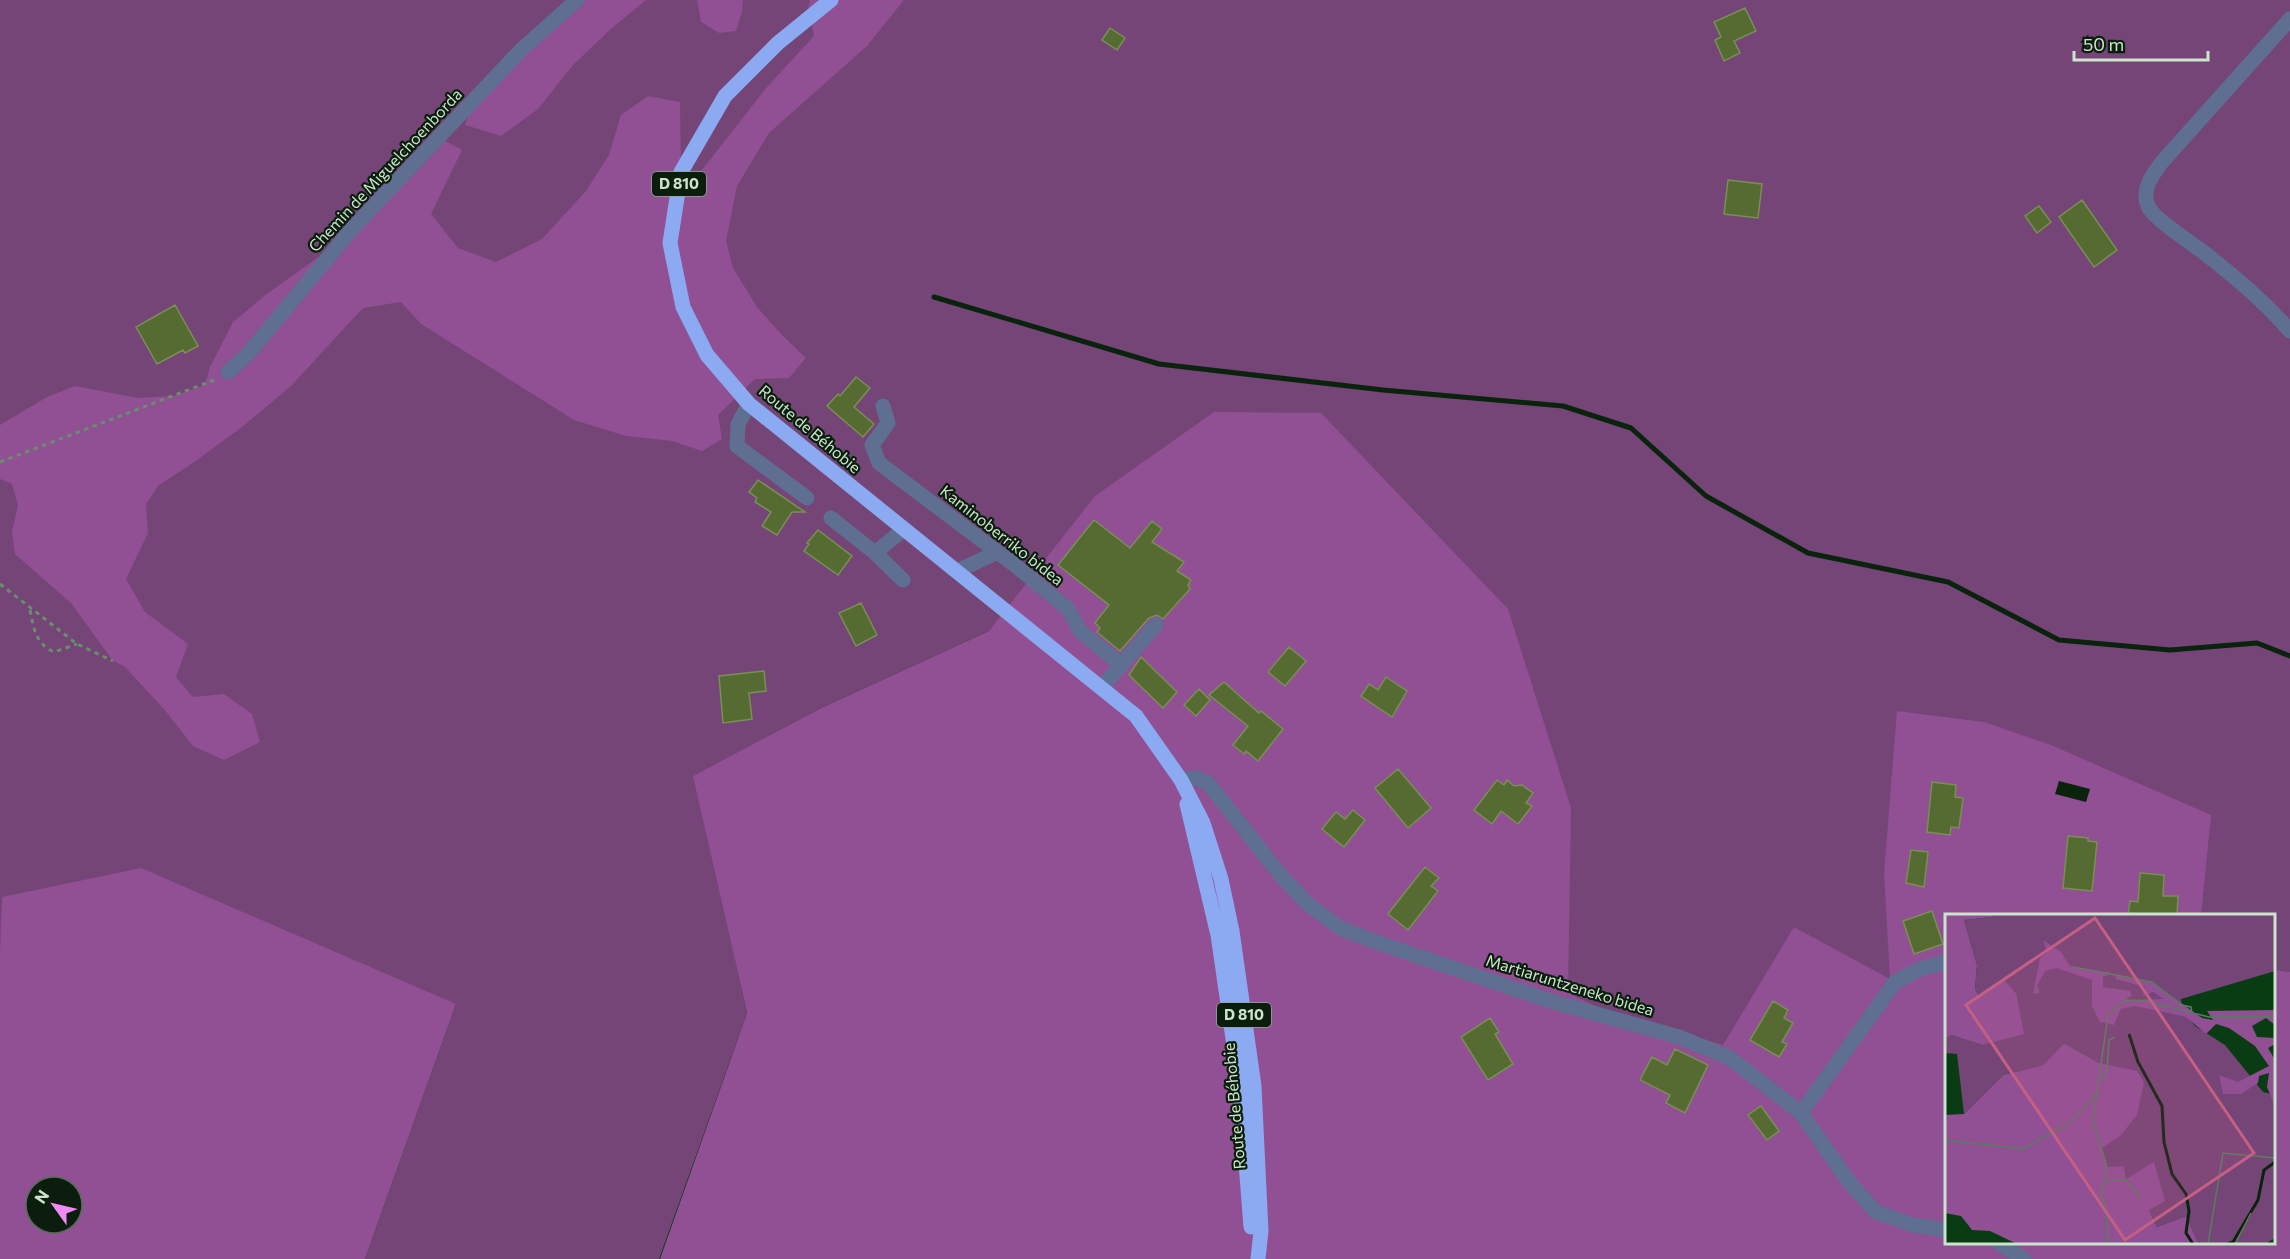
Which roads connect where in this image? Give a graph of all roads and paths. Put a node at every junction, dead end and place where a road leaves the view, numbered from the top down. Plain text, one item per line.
1 (577, 0) edge
2 (831, 0) edge
3 (2290, 19) edge
4 (2290, 331) edge
5 (228, 372) joint
6 (749, 404) junction
7 (883, 406) dead end
8 (0, 462) edge
9 (807, 498) dead end
10 (831, 518) dead end
11 (904, 529) junction
12 (998, 552) junction
13 (875, 553) junction
14 (957, 571) junction
15 (903, 580) dead end
16 (0, 584) edge
17 (30, 608) junction
18 (1156, 626) dead end
19 (77, 644) junction
20 (113, 661) dead end
21 (1121, 665) junction
22 (1101, 688) junction
23 (1181, 780) junction
24 (1945, 963) edge
25 (1801, 1113) junction
26 (1945, 1230) edge
27 (2000, 1244) edge
28 (1251, 1259) edge
29 (1258, 1259) edge
30 (2024, 1259) edge

1 - 5 street, Chemin de Miguelchoenborda
2 - 6 main road, Route de Béhobie / D 810
3 - 4 street
5 - 8 path
6 - 9 street
6 - 11 main road, Route de Béhobie / D 810
7 - 12 street, Kaminoberriko bidea
10 - 13 street
11 - 13 street
11 - 14 main road, Route de Béhobie / D 810
12 - 14 street
12 - 21 street, Kaminoberriko bidea
13 - 15 street
14 - 22 main road, Route de Béhobie / D 810
16 - 17 path
17 - 19 path
17 - 19 path
18 - 21 street
19 - 20 path
21 - 22 street
22 - 23 main road, Route de Béhobie / D 810
23 - 25 street, Martiaruntzeneko bidea
23 - 28 main road, Route de Béhobie / D 810
23 - 29 main road, Route de Béhobie / D 810
24 - 25 street
25 - 26 street, Martiaruntzeneko bidea
27 - 30 street

